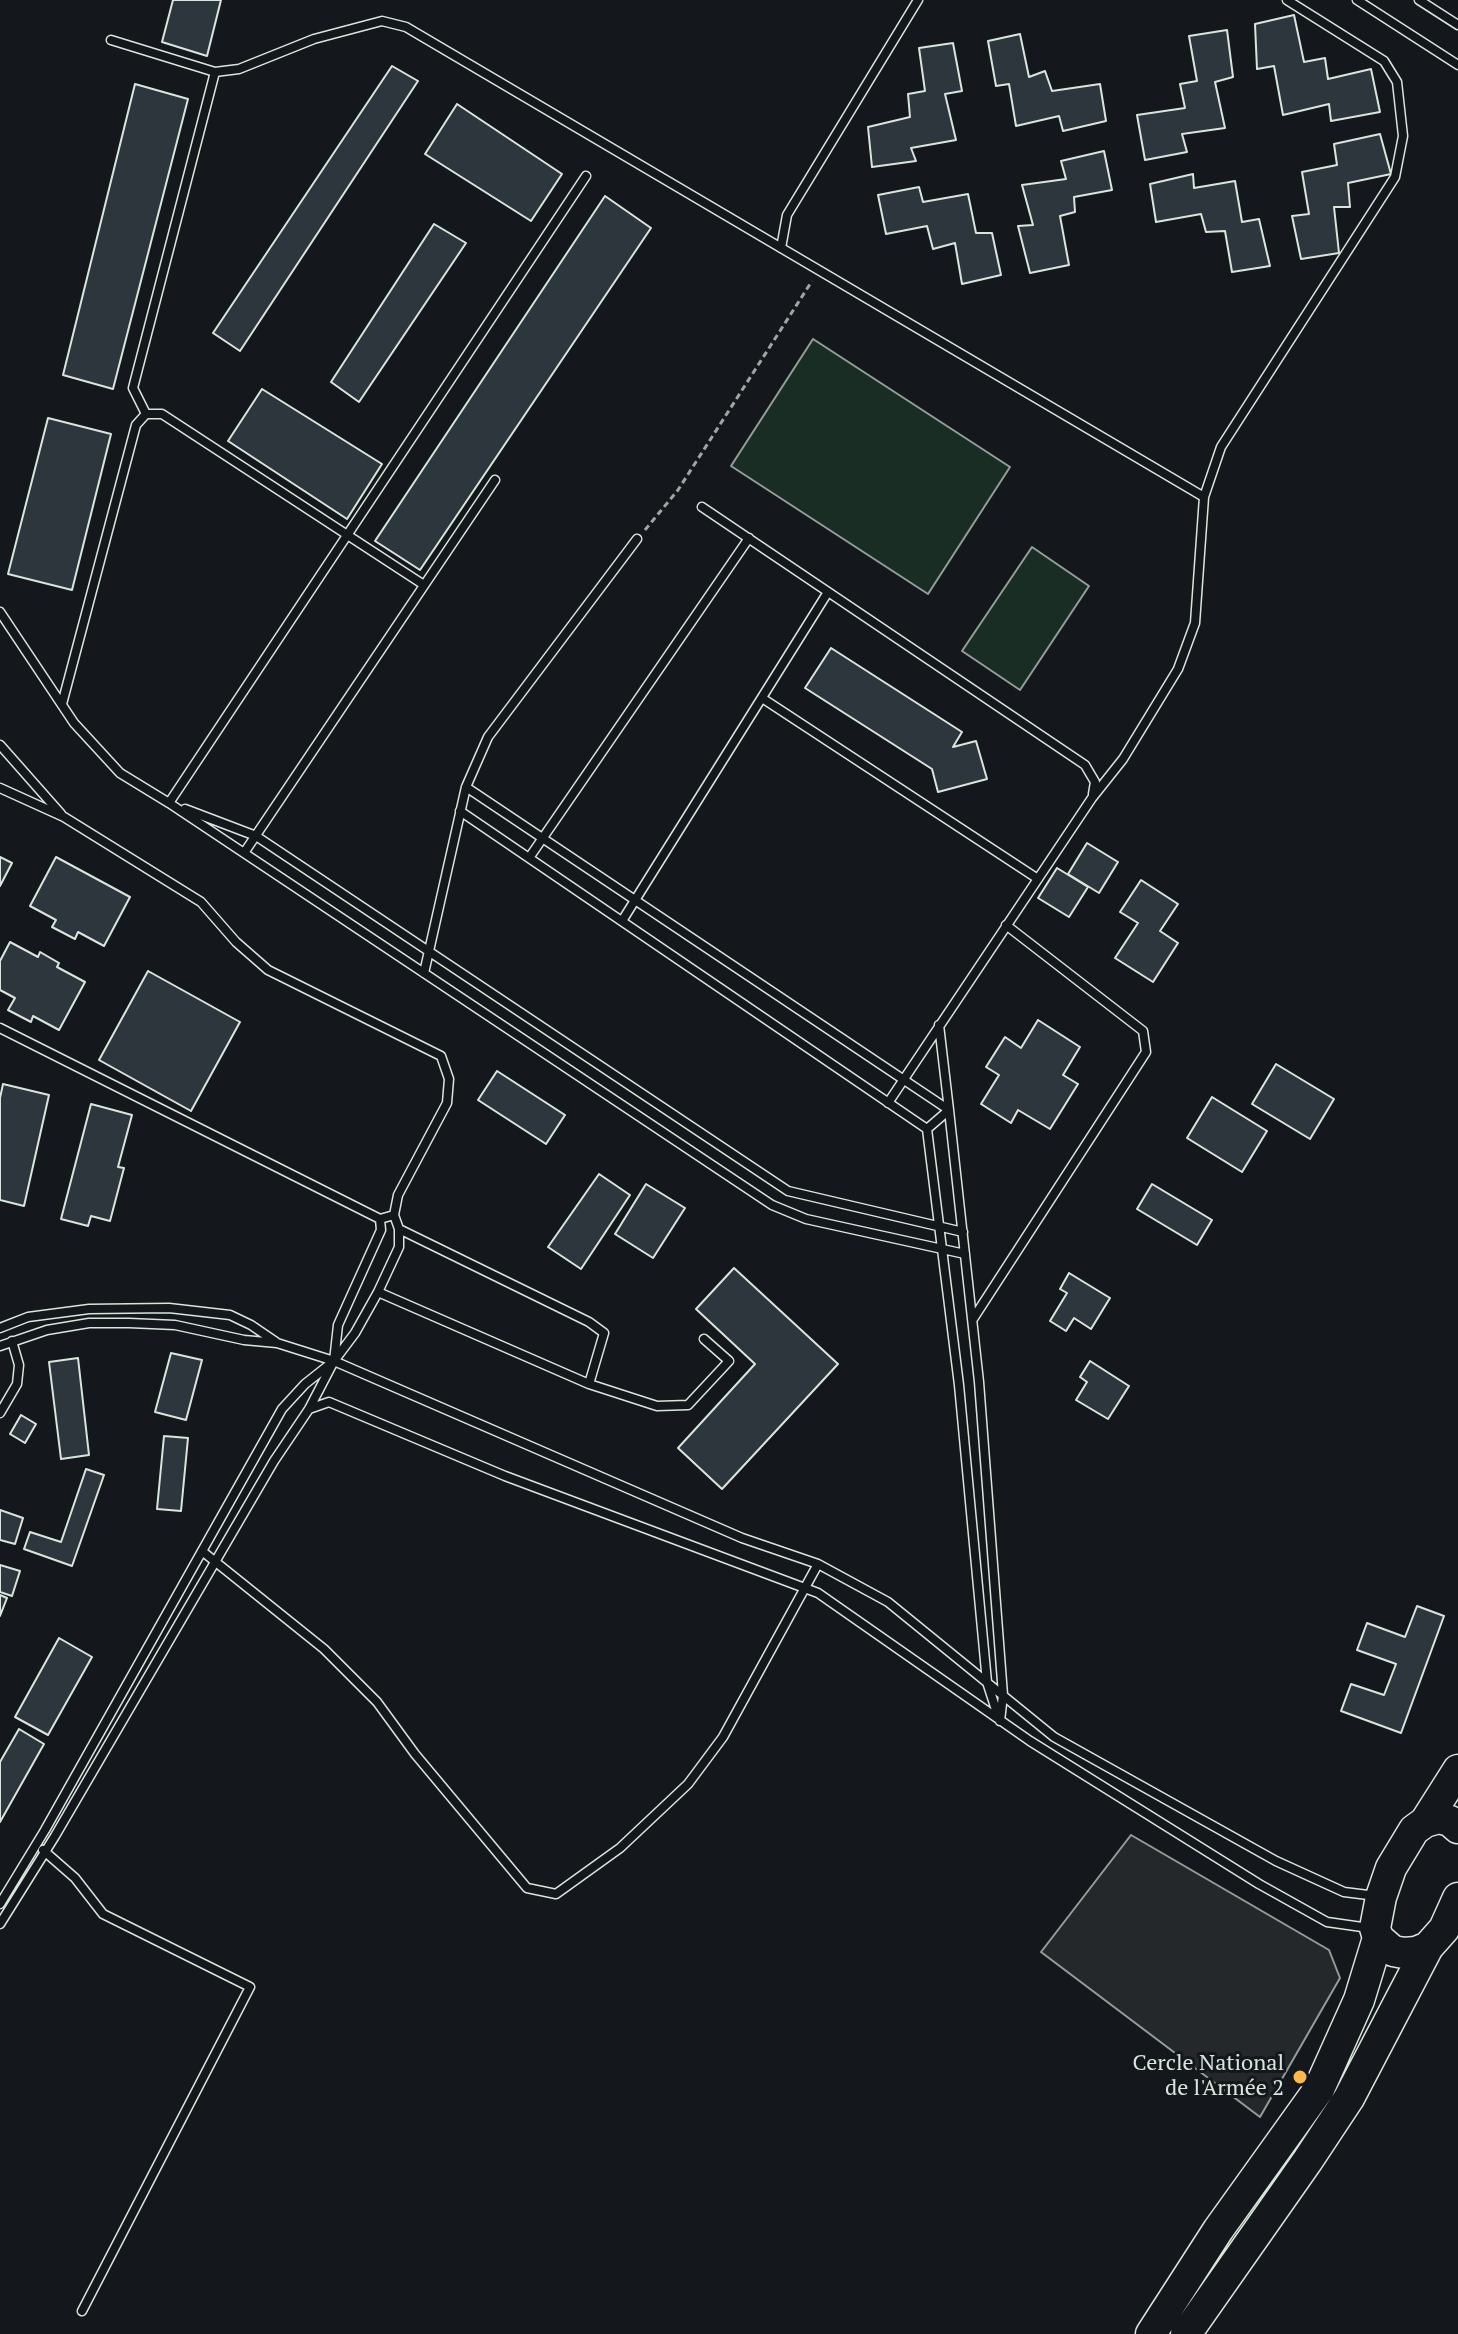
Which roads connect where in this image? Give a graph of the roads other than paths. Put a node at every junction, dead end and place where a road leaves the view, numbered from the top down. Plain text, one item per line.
1 (918, 0) edge
2 (1287, 0) edge
3 (1357, 0) edge
4 (1419, 0) edge
5 (1458, 25) edge
6 (111, 40) dead end
7 (1458, 65) edge
8 (215, 72) junction
9 (586, 176) dead end
10 (781, 248) junction
11 (146, 414) junction
12 (495, 480) dead end
13 (1204, 497) junction
14 (702, 507) dead end
15 (347, 535) junction
16 (749, 538) junction
17 (637, 539) road end
18 (424, 585) junction
19 (828, 592) junction
20 (0, 612) edge
21 (762, 698) junction
22 (62, 704) junction
23 (0, 745) edge
24 (466, 787) junction
25 (0, 788) edge
26 (1092, 798) junction
27 (169, 803) junction
28 (460, 811) junction
29 (64, 817) junction
30 (256, 836) junction
31 (543, 838) junction
32 (244, 853) junction
33 (529, 858) junction
34 (1038, 879) junction
35 (635, 900) junction
36 (622, 921) junction
37 (1006, 925) junction
38 (428, 951) junction
39 (424, 973) junction
40 (939, 1025) junction
41 (0, 1028) edge
42 (903, 1080) junction
43 (888, 1103) junction
44 (949, 1110) junction
45 (927, 1129) junction
46 (394, 1215) junction
47 (380, 1219) junction
48 (939, 1227) junction
49 (399, 1229) junction
50 (963, 1232) junction
51 (942, 1250) junction
52 (965, 1254) junction
53 (378, 1292) junction
54 (973, 1320) junction
55 (0, 1328) edge
56 (704, 1339) dead end
57 (12, 1341) junction
58 (277, 1343) junction
59 (0, 1346) edge
60 (334, 1361) junction
61 (589, 1384) junction
62 (309, 1409) junction
63 (0, 1413) edge
64 (202, 1551) junction
65 (216, 1561) junction
66 (818, 1564) junction
67 (804, 1588) junction
68 (987, 1682) junction
69 (1003, 1695) junction
70 (1000, 1721) junction
71 (1458, 1770) edge
72 (1425, 1822) junction
73 (1458, 1828) edge
74 (36, 1846) junction
75 (46, 1851) junction
76 (1381, 1897) junction
77 (1458, 1898) edge
78 (0, 1904) edge
79 (0, 1924) edge
80 (1376, 1933) junction
81 (1428, 1947) junction
82 (82, 2311) dead end
83 (1151, 2334) edge
84 (1186, 2334) edge

1 - 10 lane
2 - 13 lane
3 - 7 lane
4 - 5 lane
6 - 8 lane
8 - 10 lane
8 - 11 lane
9 - 15 lane
10 - 13 lane
11 - 15 lane
11 - 22 lane
12 - 18 lane
13 - 26 lane
14 - 16 lane
15 - 18 lane
15 - 27 lane
16 - 19 lane
16 - 31 lane
17 - 24 lane
18 - 30 lane
19 - 21 lane
19 - 26 lane
20 - 22 lane
21 - 34 lane
21 - 35 lane
22 - 27 lane
23 - 29 lane
24 - 28 lane
24 - 31 lane
25 - 29 lane
26 - 34 lane
27 - 30 lane
27 - 32 lane
28 - 33 lane
28 - 38 lane
29 - 46 lane
30 - 32 lane
30 - 38 lane
31 - 33 lane
31 - 35 lane
32 - 39 lane
33 - 36 lane
34 - 37 lane
35 - 36 lane
35 - 42 lane
36 - 43 lane
37 - 40 lane
37 - 54 lane
38 - 39 lane
38 - 48 lane
39 - 51 lane
40 - 42 lane
40 - 44 lane
41 - 47 lane
42 - 43 lane
42 - 44 lane
43 - 45 lane
44 - 45 lane
44 - 50 lane
45 - 48 lane
46 - 47 lane
46 - 49 lane
47 - 60 lane
48 - 50 lane
48 - 51 lane
49 - 53 lane
49 - 61 lane
50 - 52 lane
51 - 52 lane
51 - 68 lane
52 - 54 lane
53 - 60 lane
53 - 61 lane
54 - 69 lane
55 - 58 lane
56 - 61 lane
57 - 58 lane
57 - 59 lane
57 - 63 lane
58 - 60 lane
60 - 62 lane
60 - 64 lane
60 - 66 lane
62 - 65 lane
62 - 67 lane
64 - 65 lane
64 - 74 lane
65 - 67 lane
65 - 75 lane
66 - 67 lane
66 - 68 lane
67 - 70 lane
68 - 69 lane
68 - 70 lane
69 - 70 lane
69 - 76 lane
70 - 80 lane
71 - 72 highway
72 - 73 highway
72 - 76 highway
74 - 75 lane
74 - 78 lane
75 - 79 lane
75 - 82 lane
76 - 80 highway
77 - 81 highway
80 - 81 highway
80 - 83 highway
81 - 84 highway

